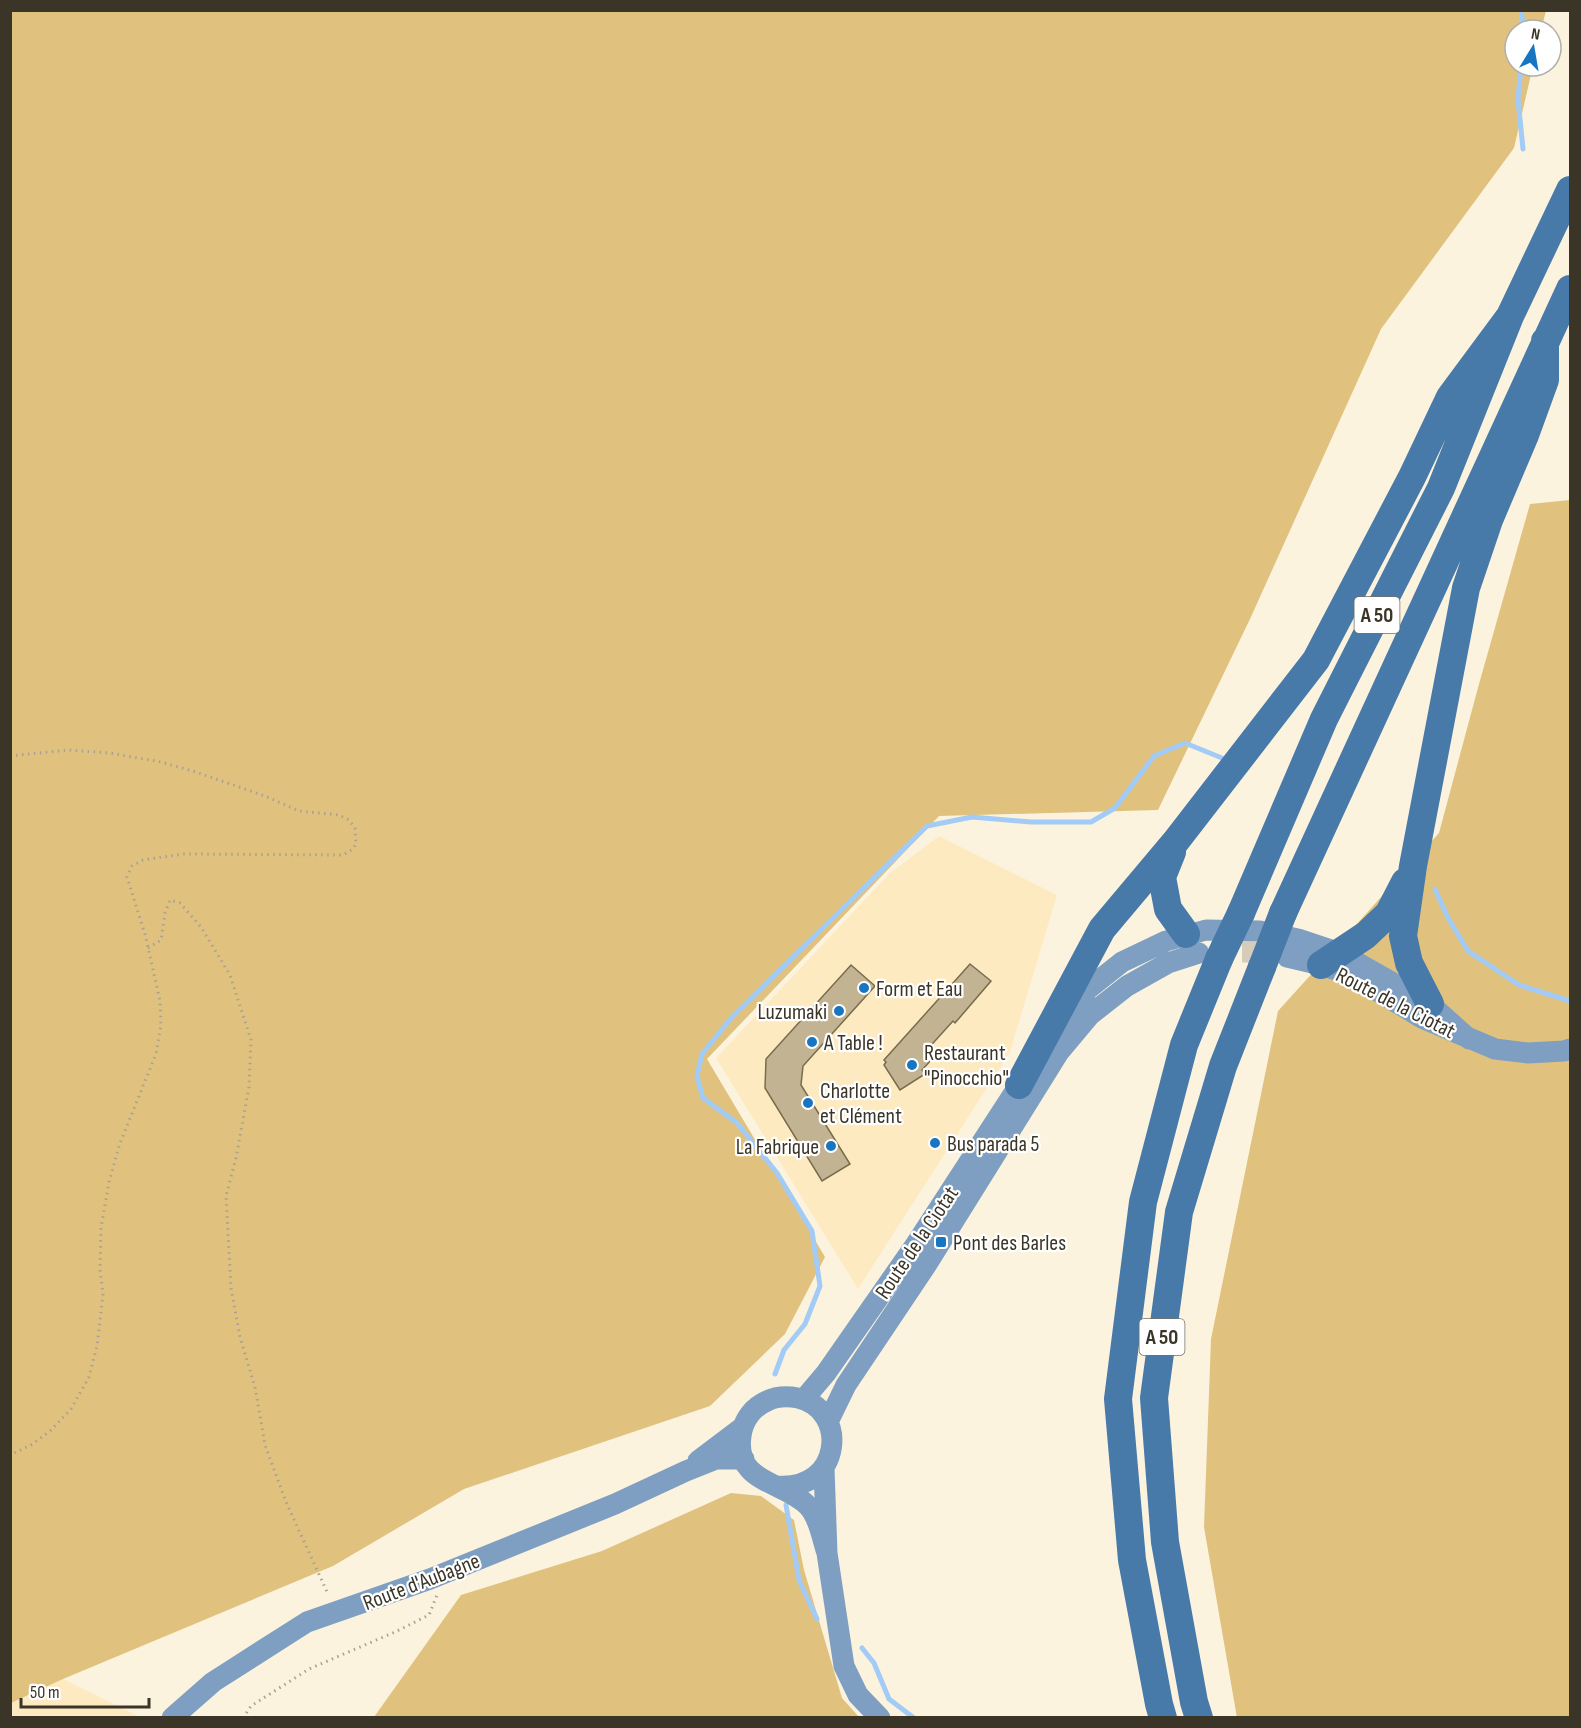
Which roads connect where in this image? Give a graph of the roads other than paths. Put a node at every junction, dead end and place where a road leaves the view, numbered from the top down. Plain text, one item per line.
1 (1570, 190) edge
2 (1570, 289) edge
3 (1510, 316) junction
4 (1545, 341) junction
5 (1176, 842) junction
6 (1413, 866) junction
7 (1203, 944) junction
8 (1282, 954) junction
9 (1331, 959) junction
10 (1430, 1004) junction
11 (1469, 1039) junction
12 (1570, 1049) edge
13 (1019, 1085) junction
14 (804, 1399) junction
15 (828, 1422) junction
16 (743, 1427) junction
17 (744, 1460) junction
18 (824, 1468) junction
19 (686, 1471) junction
20 (776, 1486) junction
21 (827, 1553) junction
22 (172, 1718) edge
23 (880, 1718) edge
24 (1163, 1718) edge
25 (1199, 1718) edge

1 - 3 highway, A 50
2 - 4 highway, A 50
3 - 5 highway
3 - 7 highway, A 50, bridge
4 - 6 highway
4 - 8 highway, A 50, bridge
5 - 7 highway
5 - 13 highway
6 - 9 highway
6 - 10 highway
7 - 8 main road, Route de la Ciotat, bridge
7 - 13 main road, Route de la Ciotat
7 - 15 main road, Route de la Ciotat
7 - 24 highway, A 50
8 - 9 main road, Route de la Ciotat
8 - 25 highway, A 50
9 - 10 main road, Route de la Ciotat
9 - 11 main road, Route de la Ciotat
10 - 11 main road, Route de la Ciotat
11 - 12 main road, Route de la Ciotat
13 - 14 main road, Route de la Ciotat
14 - 15 main road
14 - 16 main road
15 - 18 main road
16 - 17 main road
16 - 19 main road, Route d'Aubagne
17 - 19 main road, Route d'Aubagne
17 - 20 main road
18 - 20 main road
18 - 21 main road
19 - 22 main road, Route d'Aubagne
20 - 21 main road
21 - 23 main road

